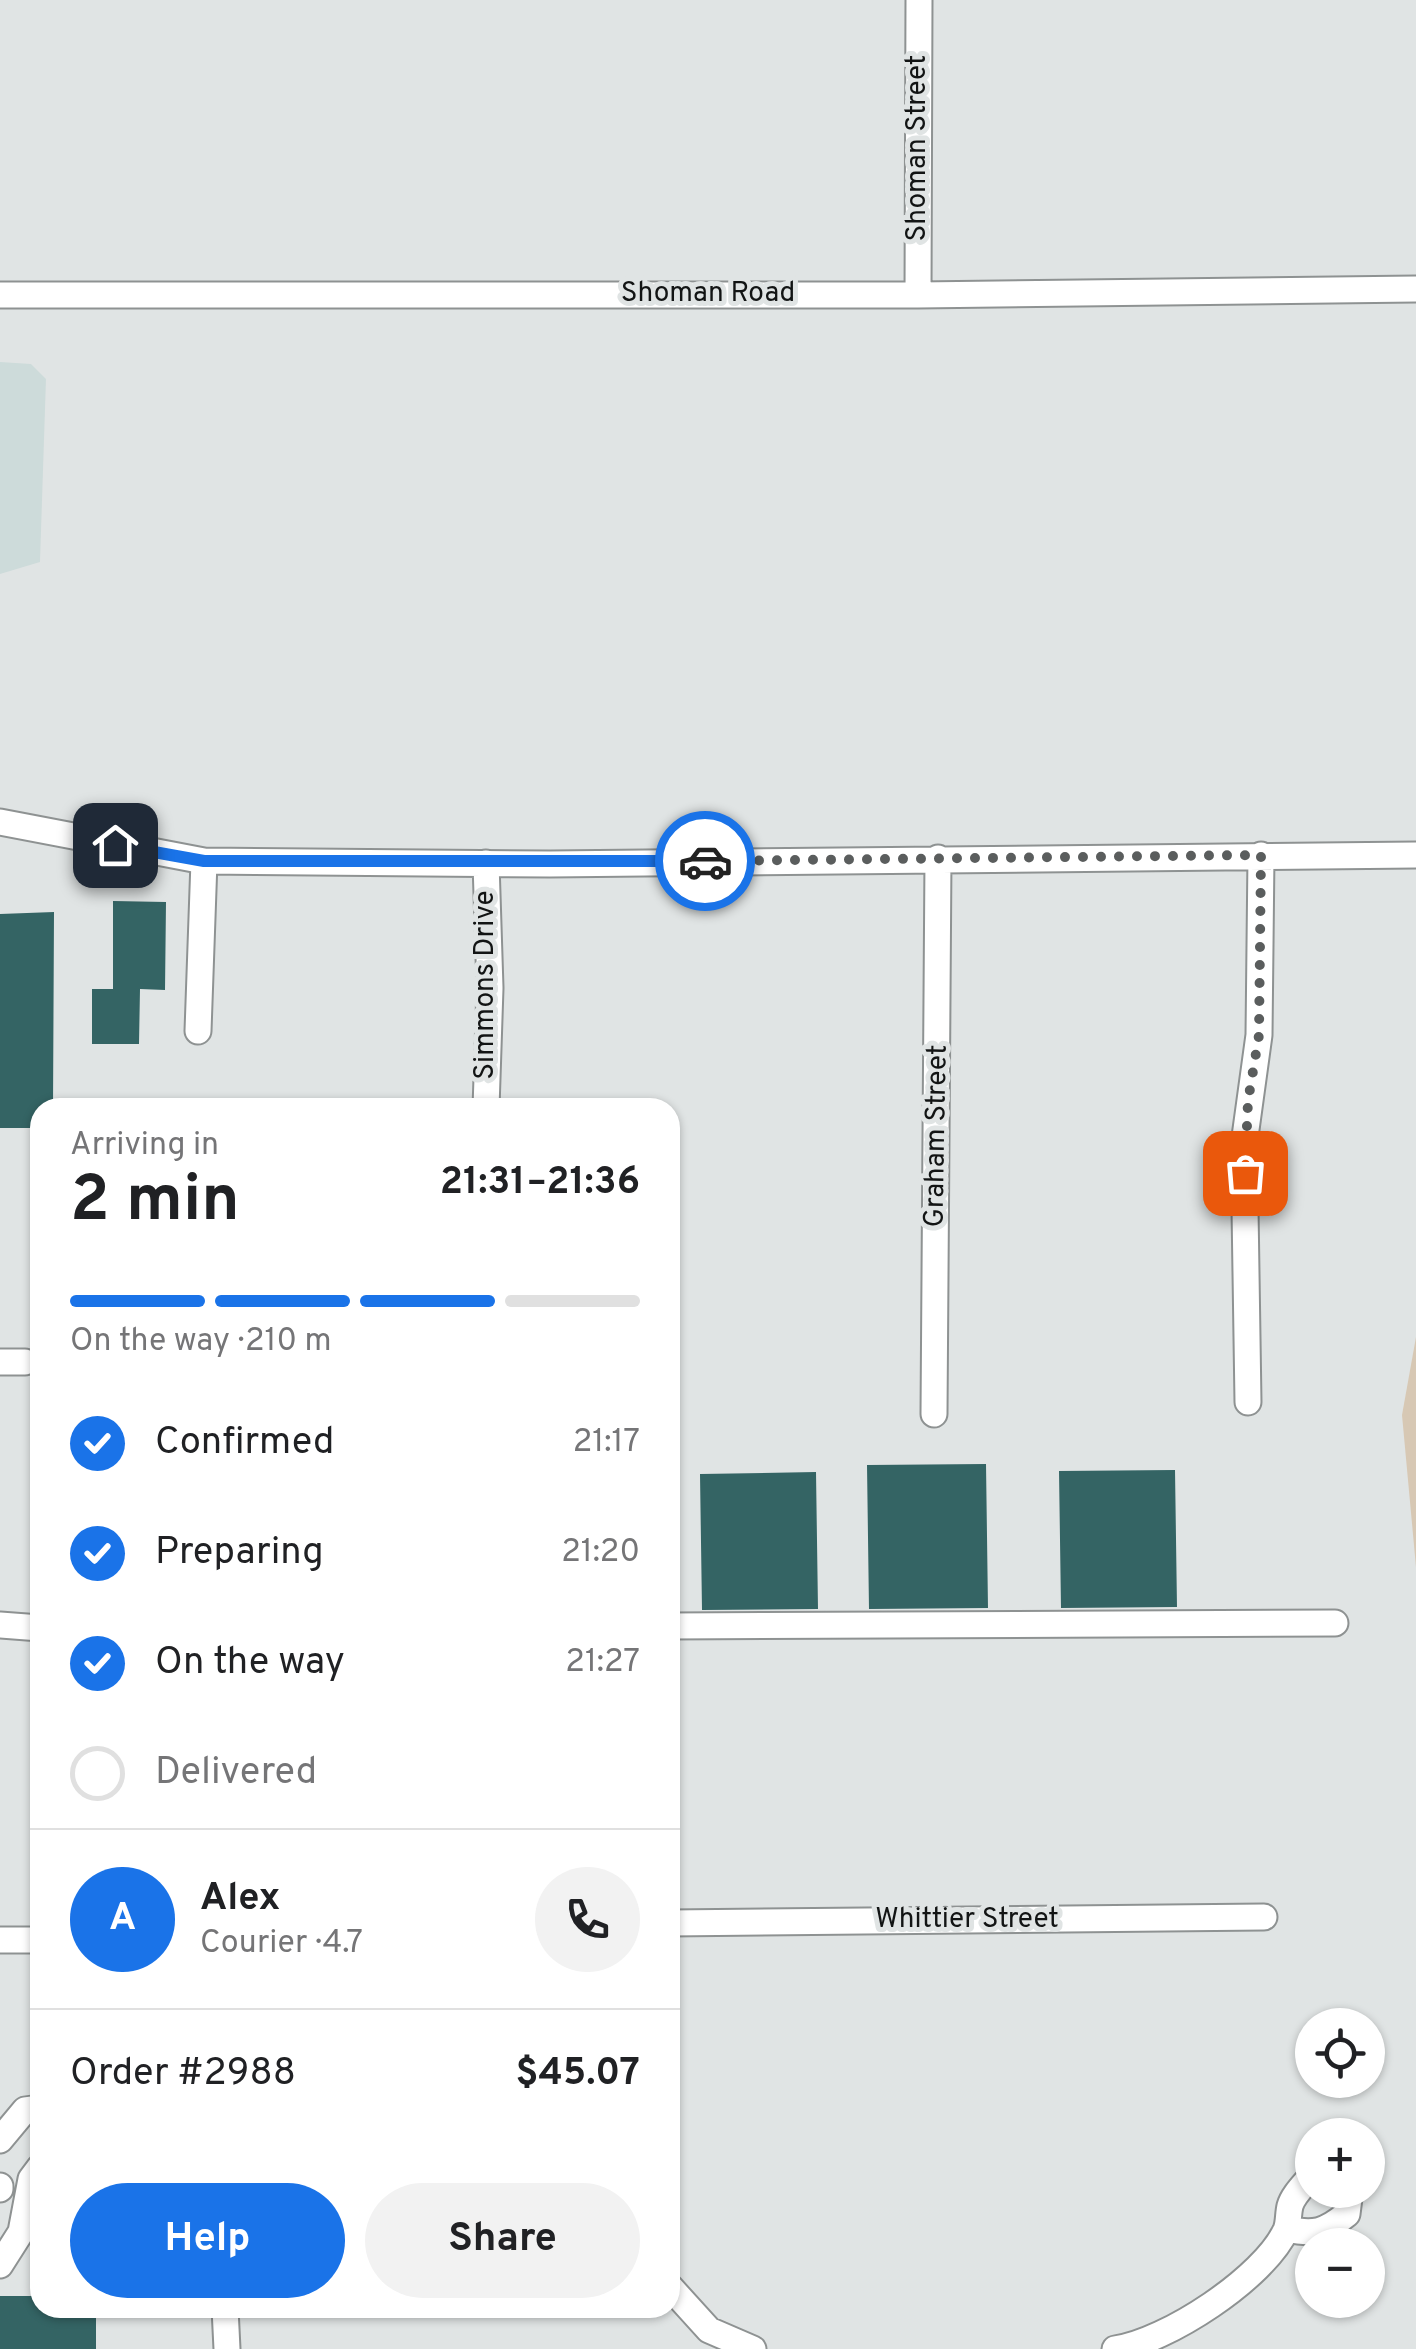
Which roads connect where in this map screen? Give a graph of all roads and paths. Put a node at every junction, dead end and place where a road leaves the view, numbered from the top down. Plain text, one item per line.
1 (919, 0) edge
2 (1416, 289) edge
3 (0, 295) edge
4 (918, 295) junction
5 (0, 822) edge
6 (1261, 855) junction
7 (1416, 855) edge
8 (938, 858) junction
9 (204, 861) junction
10 (486, 862) junction
11 (198, 1031) dead end
12 (486, 1098) edge
13 (1248, 1402) dead end
14 (934, 1414) dead end
15 (1335, 1623) dead end
16 (0, 1624) edge
17 (680, 1626) edge
18 (30, 1627) edge
19 (1264, 1917) dead end
20 (680, 1922) edge
21 (0, 1940) edge
22 (30, 1940) edge
23 (30, 2109) edge
24 (0, 2140) edge
25 (30, 2179) edge
26 (1295, 2196) edge
27 (1347, 2208) edge
28 (1286, 2230) junction
29 (0, 2265) edge
30 (680, 2297) edge
31 (225, 2318) edge
32 (227, 2349) edge
33 (753, 2349) edge
34 (1115, 2349) edge

1 - 4 street, Shoman Street
2 - 4 street, Shoman Road
3 - 4 street, Shoman Road
5 - 9 street
6 - 7 street
6 - 8 street
6 - 13 street
8 - 10 street
8 - 14 street, Graham Street
9 - 10 street
9 - 11 street
10 - 12 street, Simmons Drive
15 - 17 street
16 - 18 street
19 - 20 street, Whittier Street
21 - 22 street
23 - 24 street
25 - 29 street
26 - 28 street
27 - 28 street
28 - 34 street
30 - 33 street
31 - 32 street

